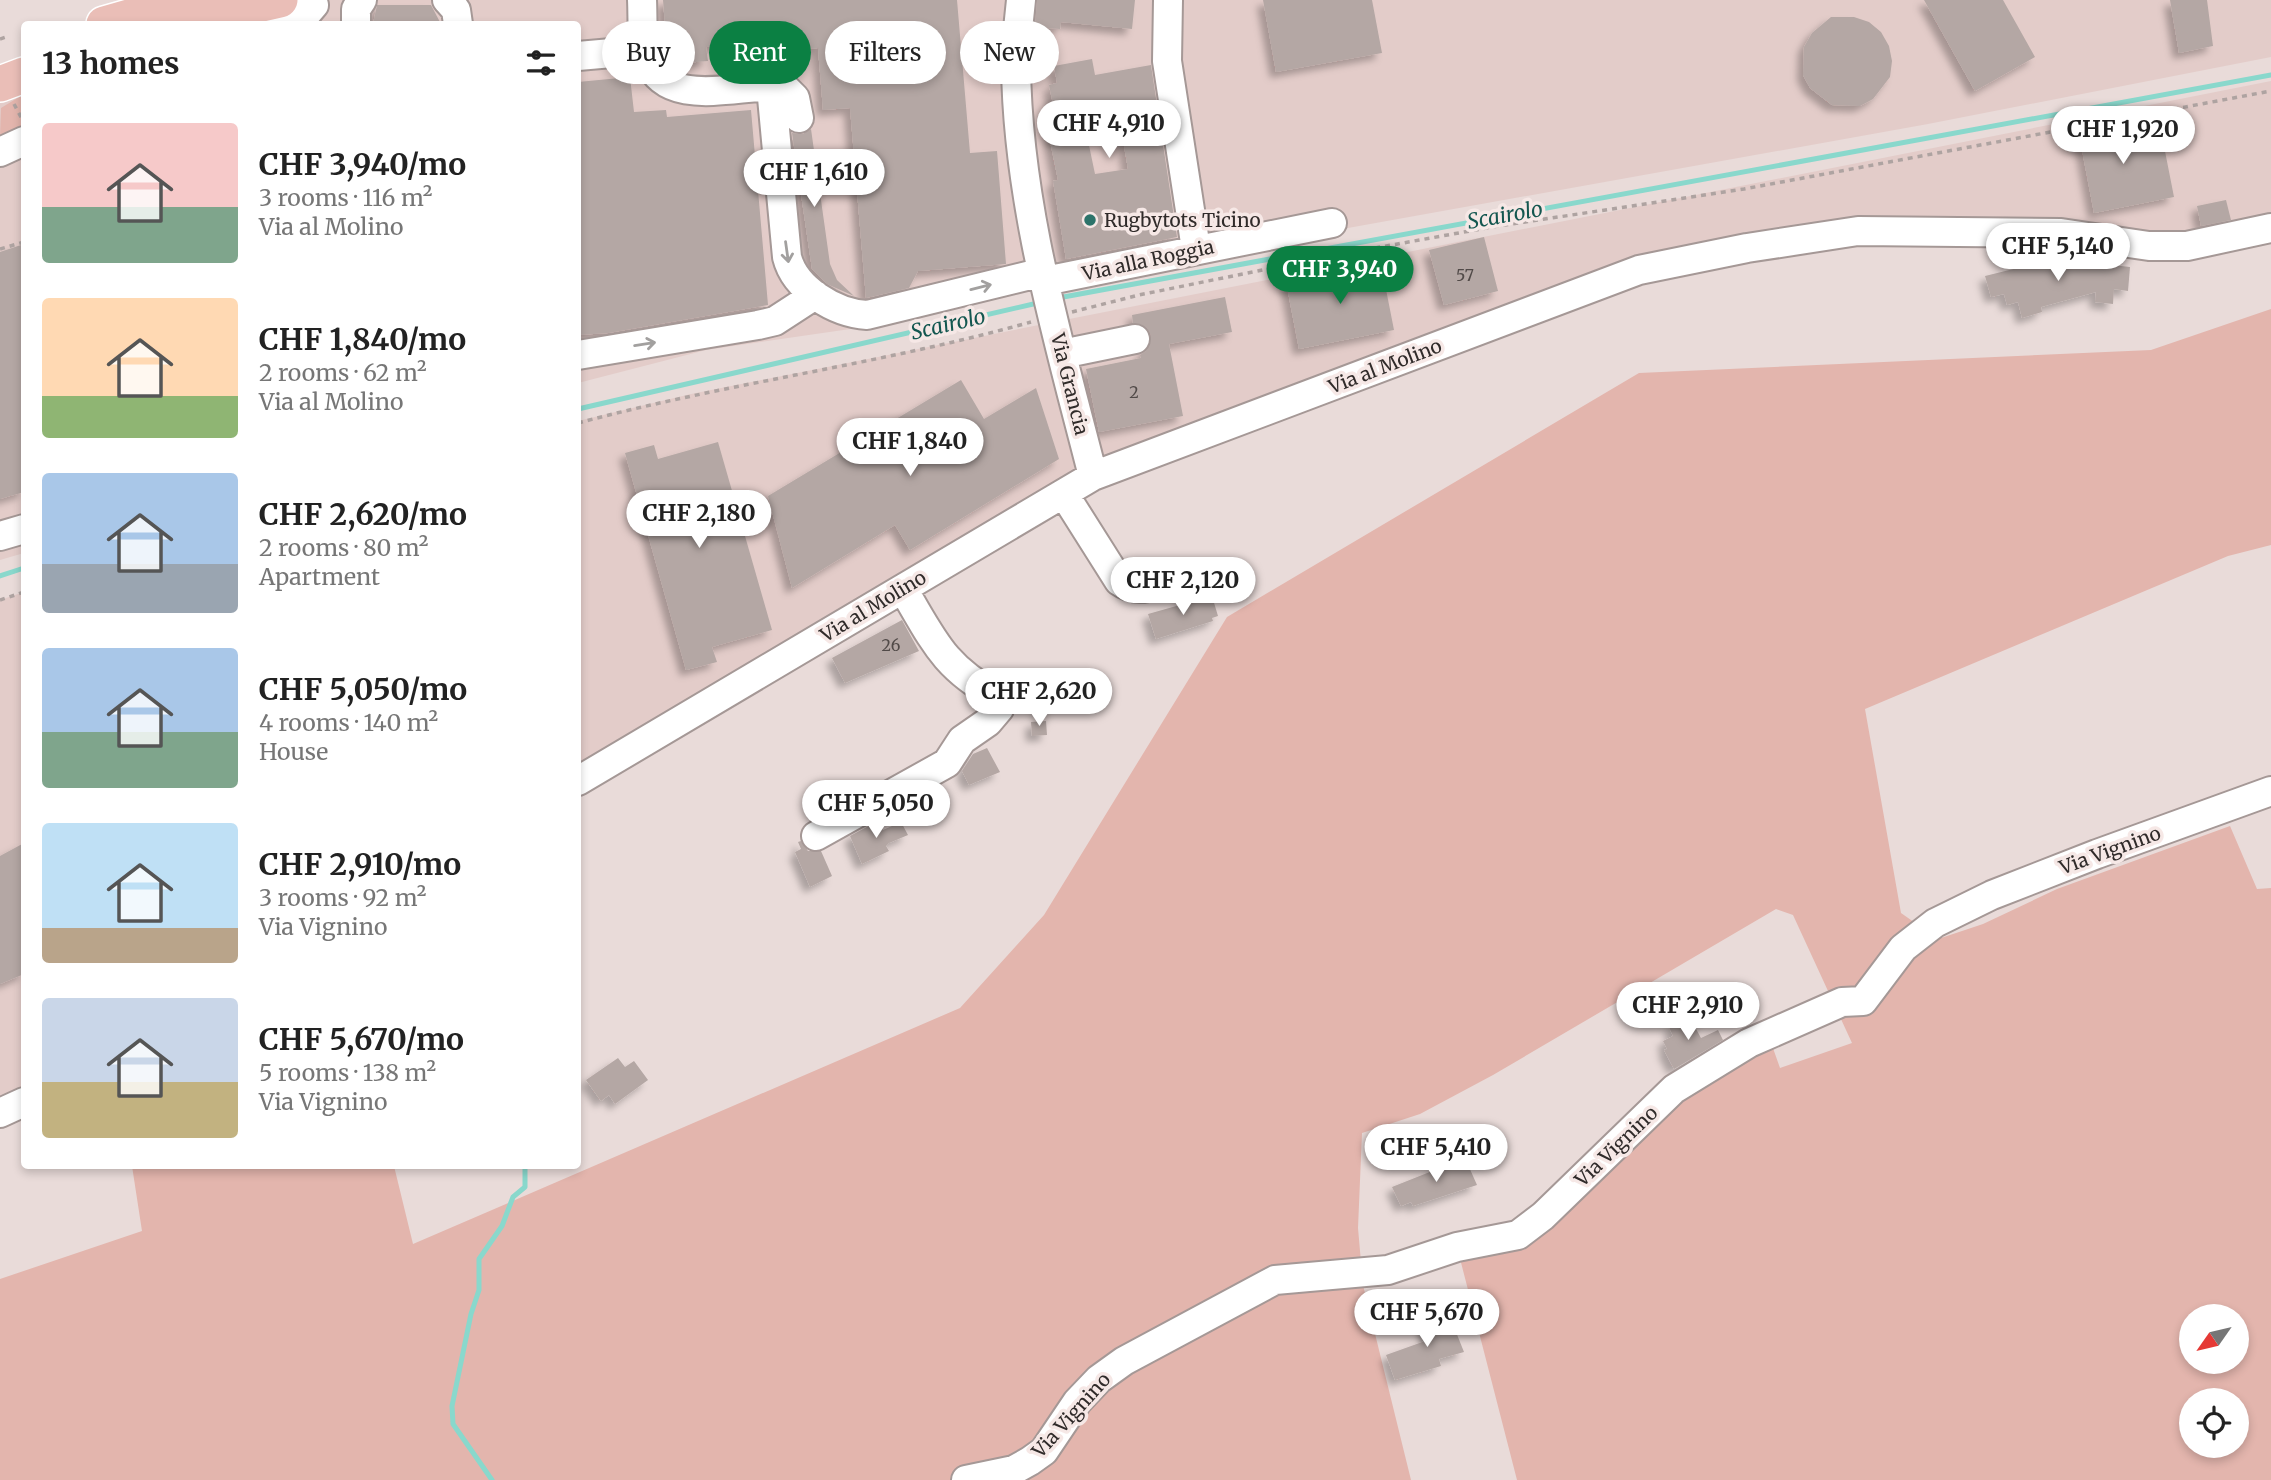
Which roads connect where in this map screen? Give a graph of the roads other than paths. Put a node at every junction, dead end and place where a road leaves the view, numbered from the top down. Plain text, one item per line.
1 (189, 0) edge
2 (280, 0) edge
3 (362, 0) edge
4 (447, 0) edge
5 (642, 0) edge
6 (1021, 0) edge
7 (1168, 0) edge
8 (317, 10) edge
9 (115, 21) edge
10 (187, 21) edge
11 (267, 21) edge
12 (356, 21) edge
13 (458, 21) edge
14 (644, 21) edge
15 (602, 54) edge
16 (581, 56) edge
17 (674, 84) edge
18 (771, 87) junction
19 (799, 118) dead end
20 (1332, 223) dead end
21 (2271, 228) edge
22 (1196, 250) junction
23 (1047, 290) junction
24 (815, 295) junction
25 (1135, 339) dead end
26 (581, 354) edge
27 (1062, 354) junction
28 (1093, 476) junction
29 (1064, 494) junction
30 (21, 530) edge
31 (0, 536) edge
32 (1181, 573) dead end
33 (903, 589) junction
34 (581, 778) edge
35 (2271, 791) edge
36 (816, 836) dead end
37 (21, 1103) edge
38 (0, 1113) edge
39 (966, 1480) edge

1 - 9 main road
2 - 10 main road
3 - 12 street
4 - 13 street
5 - 14 street
6 - 23 street, Via Grancia
7 - 22 street
8 - 11 street
15 - 16 street
17 - 18 street
18 - 19 street
18 -> 24 street
20 - 22 street, Via alla Roggia
21 - 28 street, Via al Molino
22 - 23 street, Via alla Roggia
24 -> 23 street, Via alla Roggia
23 - 27 street, Via Grancia
26 -> 24 street
25 - 27 street
27 - 28 street, Via Grancia
28 - 29 street, Via al Molino
29 - 32 street
29 - 33 street, Via al Molino
30 - 31 street
33 - 34 street, Via al Molino
33 - 36 street
35 - 39 street, Via Vignino
37 - 38 street

